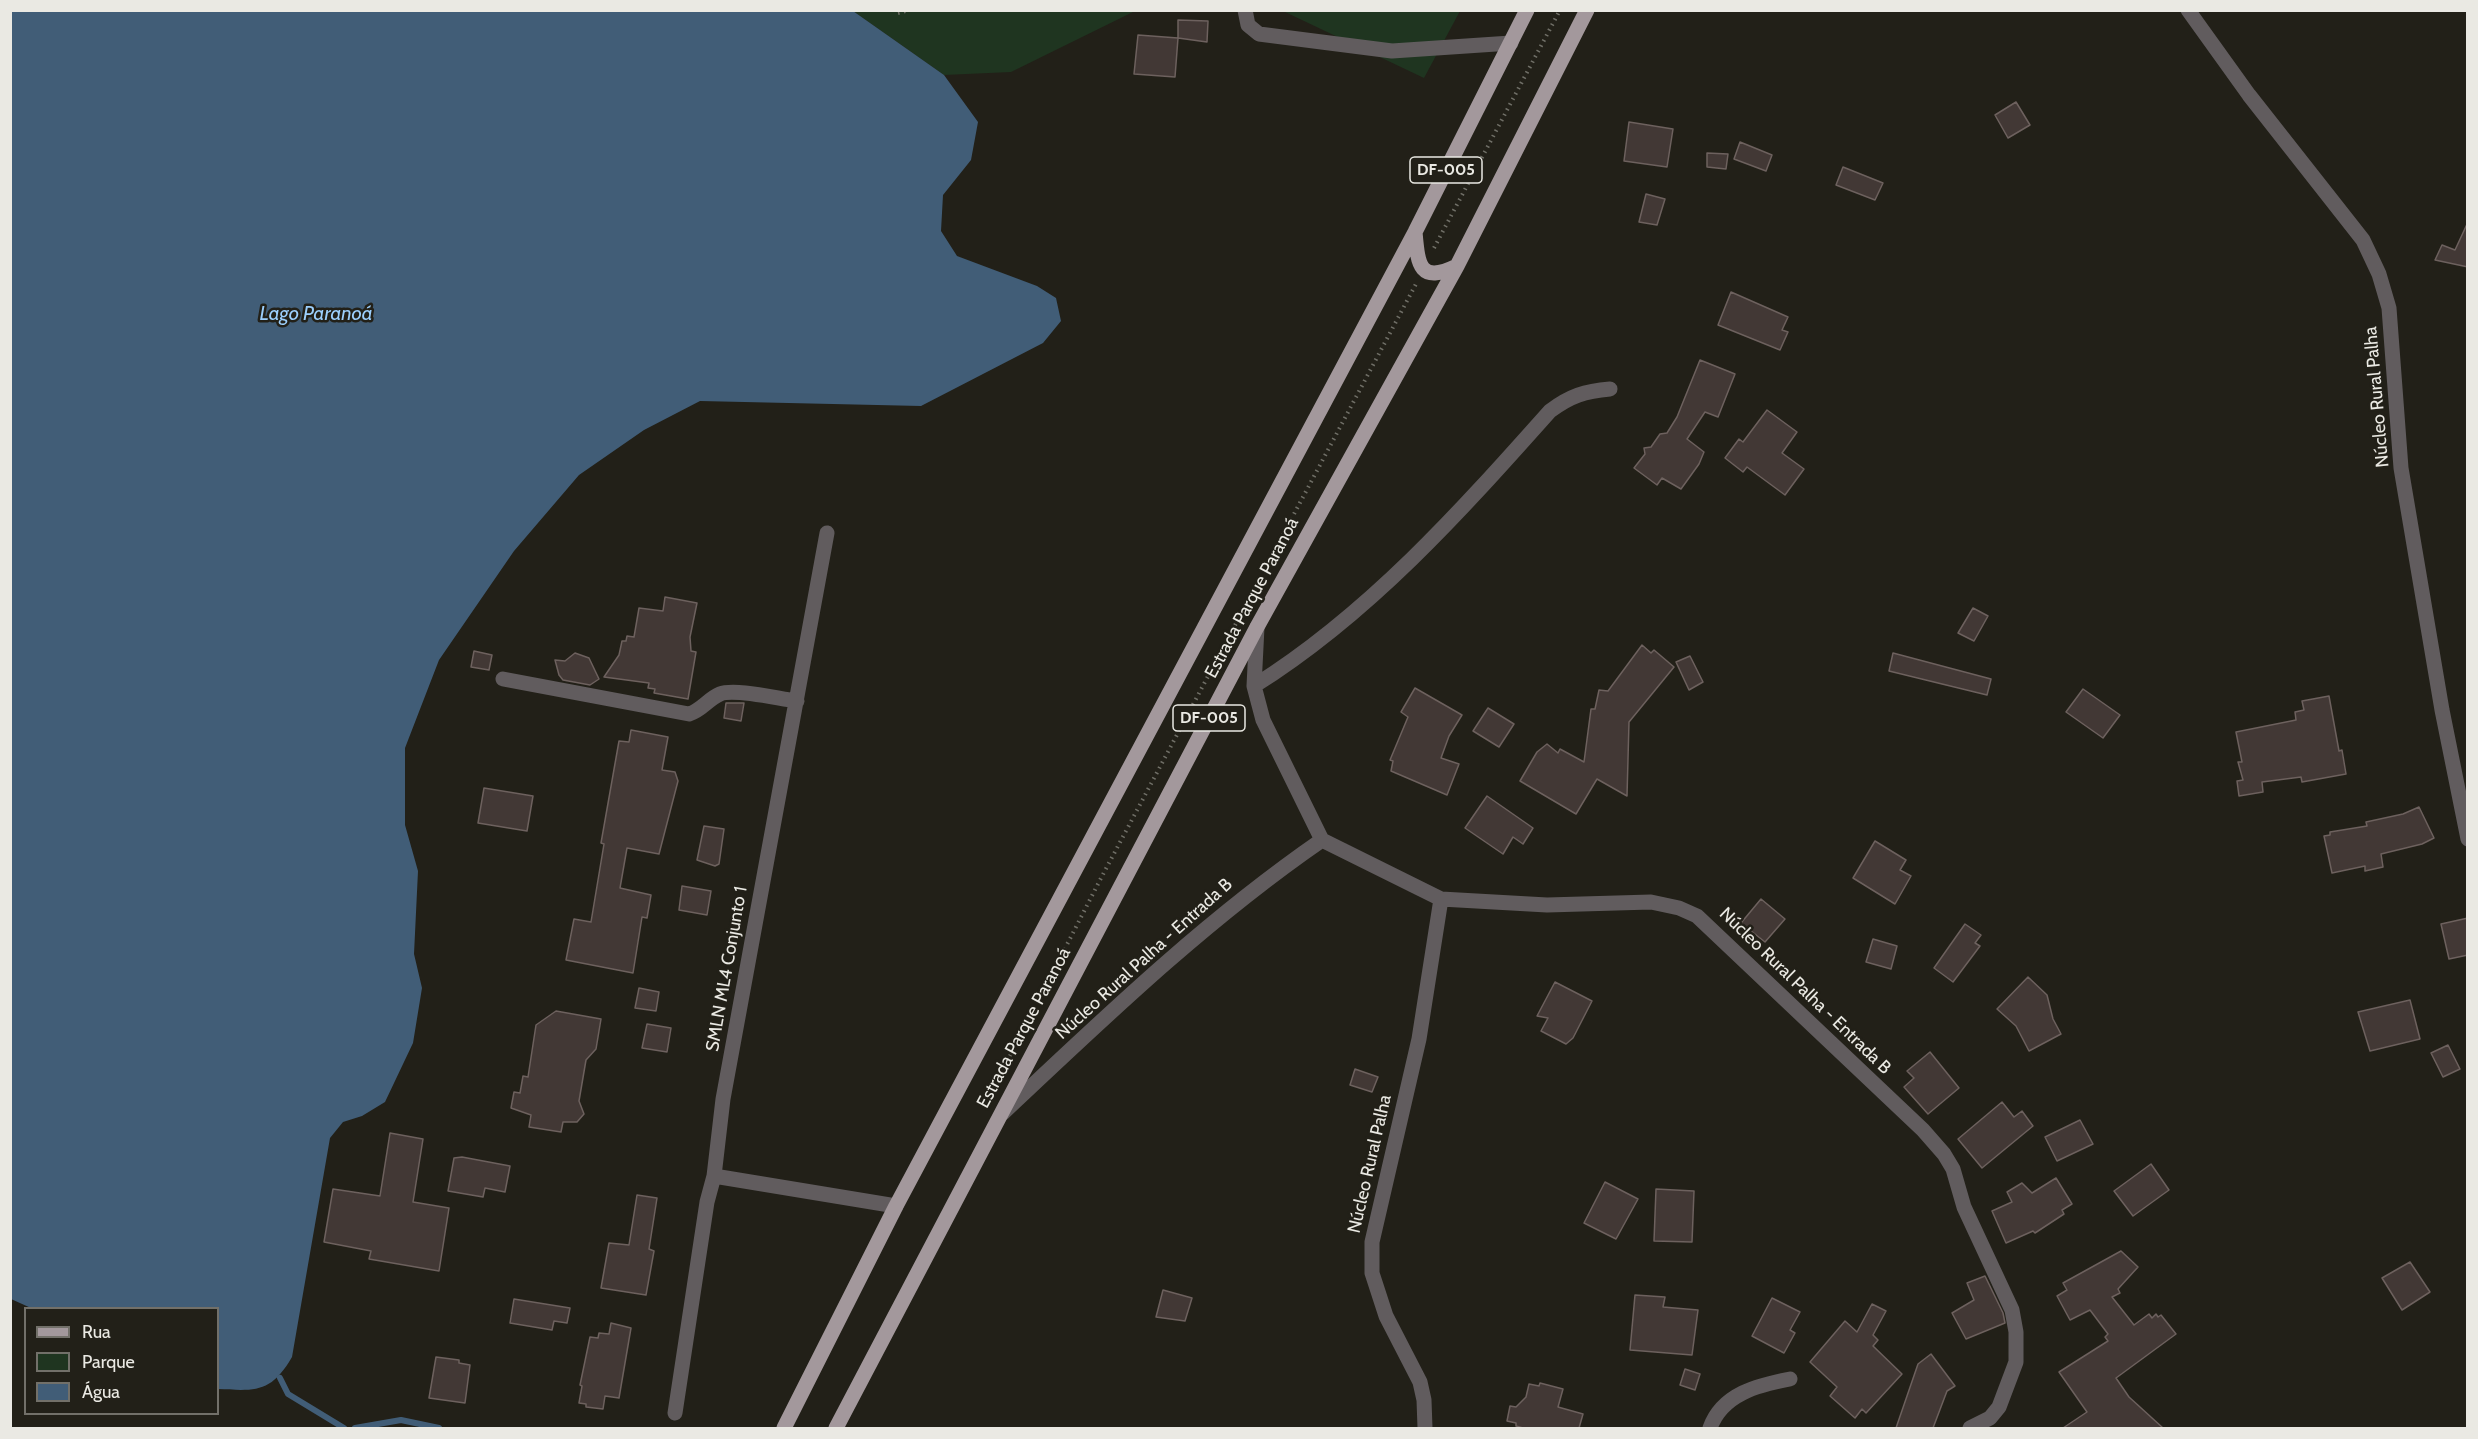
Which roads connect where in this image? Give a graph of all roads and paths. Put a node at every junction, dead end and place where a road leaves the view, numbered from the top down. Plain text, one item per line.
1 (910, 10) edge
2 (1245, 10) edge
3 (1527, 10) edge
4 (1560, 10) edge
5 (1587, 10) edge
6 (2188, 10) edge
7 (898, 13) dead end
8 (1510, 43) junction
9 (1415, 232) junction
10 (1457, 266) junction
11 (1423, 270) junction
12 (1610, 389) dead end
13 (827, 533) dead end
14 (1257, 627) junction
15 (503, 679) dead end
16 (1254, 686) junction
17 (796, 701) junction
18 (2468, 839) edge
19 (1322, 840) junction
20 (1441, 899) junction
21 (1008, 1060) dead end
22 (1000, 1117) junction
23 (714, 1176) junction
24 (896, 1206) junction
25 (1790, 1379) dead end
26 (675, 1413) dead end
27 (784, 1428) edge
28 (836, 1428) edge
29 (1425, 1428) edge
30 (1710, 1428) edge
31 (1970, 1428) edge

1 - 7 path
2 - 8 street
3 - 8 main road, Estrada Parque Paranoá / DF-005
4 - 11 path
5 - 10 main road, Estrada Parque Paranoá / DF-005
6 - 18 street, Núcleo Rural Palha
8 - 9 main road, Estrada Parque Paranoá / DF-005
9 - 11 main road
9 - 24 main road, Estrada Parque Paranoá / DF-005
10 - 11 main road
10 - 14 main road, Estrada Parque Paranoá / DF-005
11 - 21 path
12 - 16 street
13 - 17 street, SMLN ML4 Conjunto 1
14 - 16 street
14 - 22 main road, Estrada Parque Paranoá / DF-005
15 - 17 street
16 - 19 street
17 - 23 street, SMLN ML4 Conjunto 1
19 - 20 street, Núcleo Rural Palha - Entrada B
19 - 22 street, Núcleo Rural Palha - Entrada B
20 - 29 street, Núcleo Rural Palha
20 - 31 street, Núcleo Rural Palha - Entrada B
22 - 28 main road, Estrada Parque Paranoá / DF-005
23 - 24 street
23 - 26 street, SMLN ML4 Conjunto 1
24 - 27 main road, Estrada Parque Paranoá / DF-005
25 - 30 street

